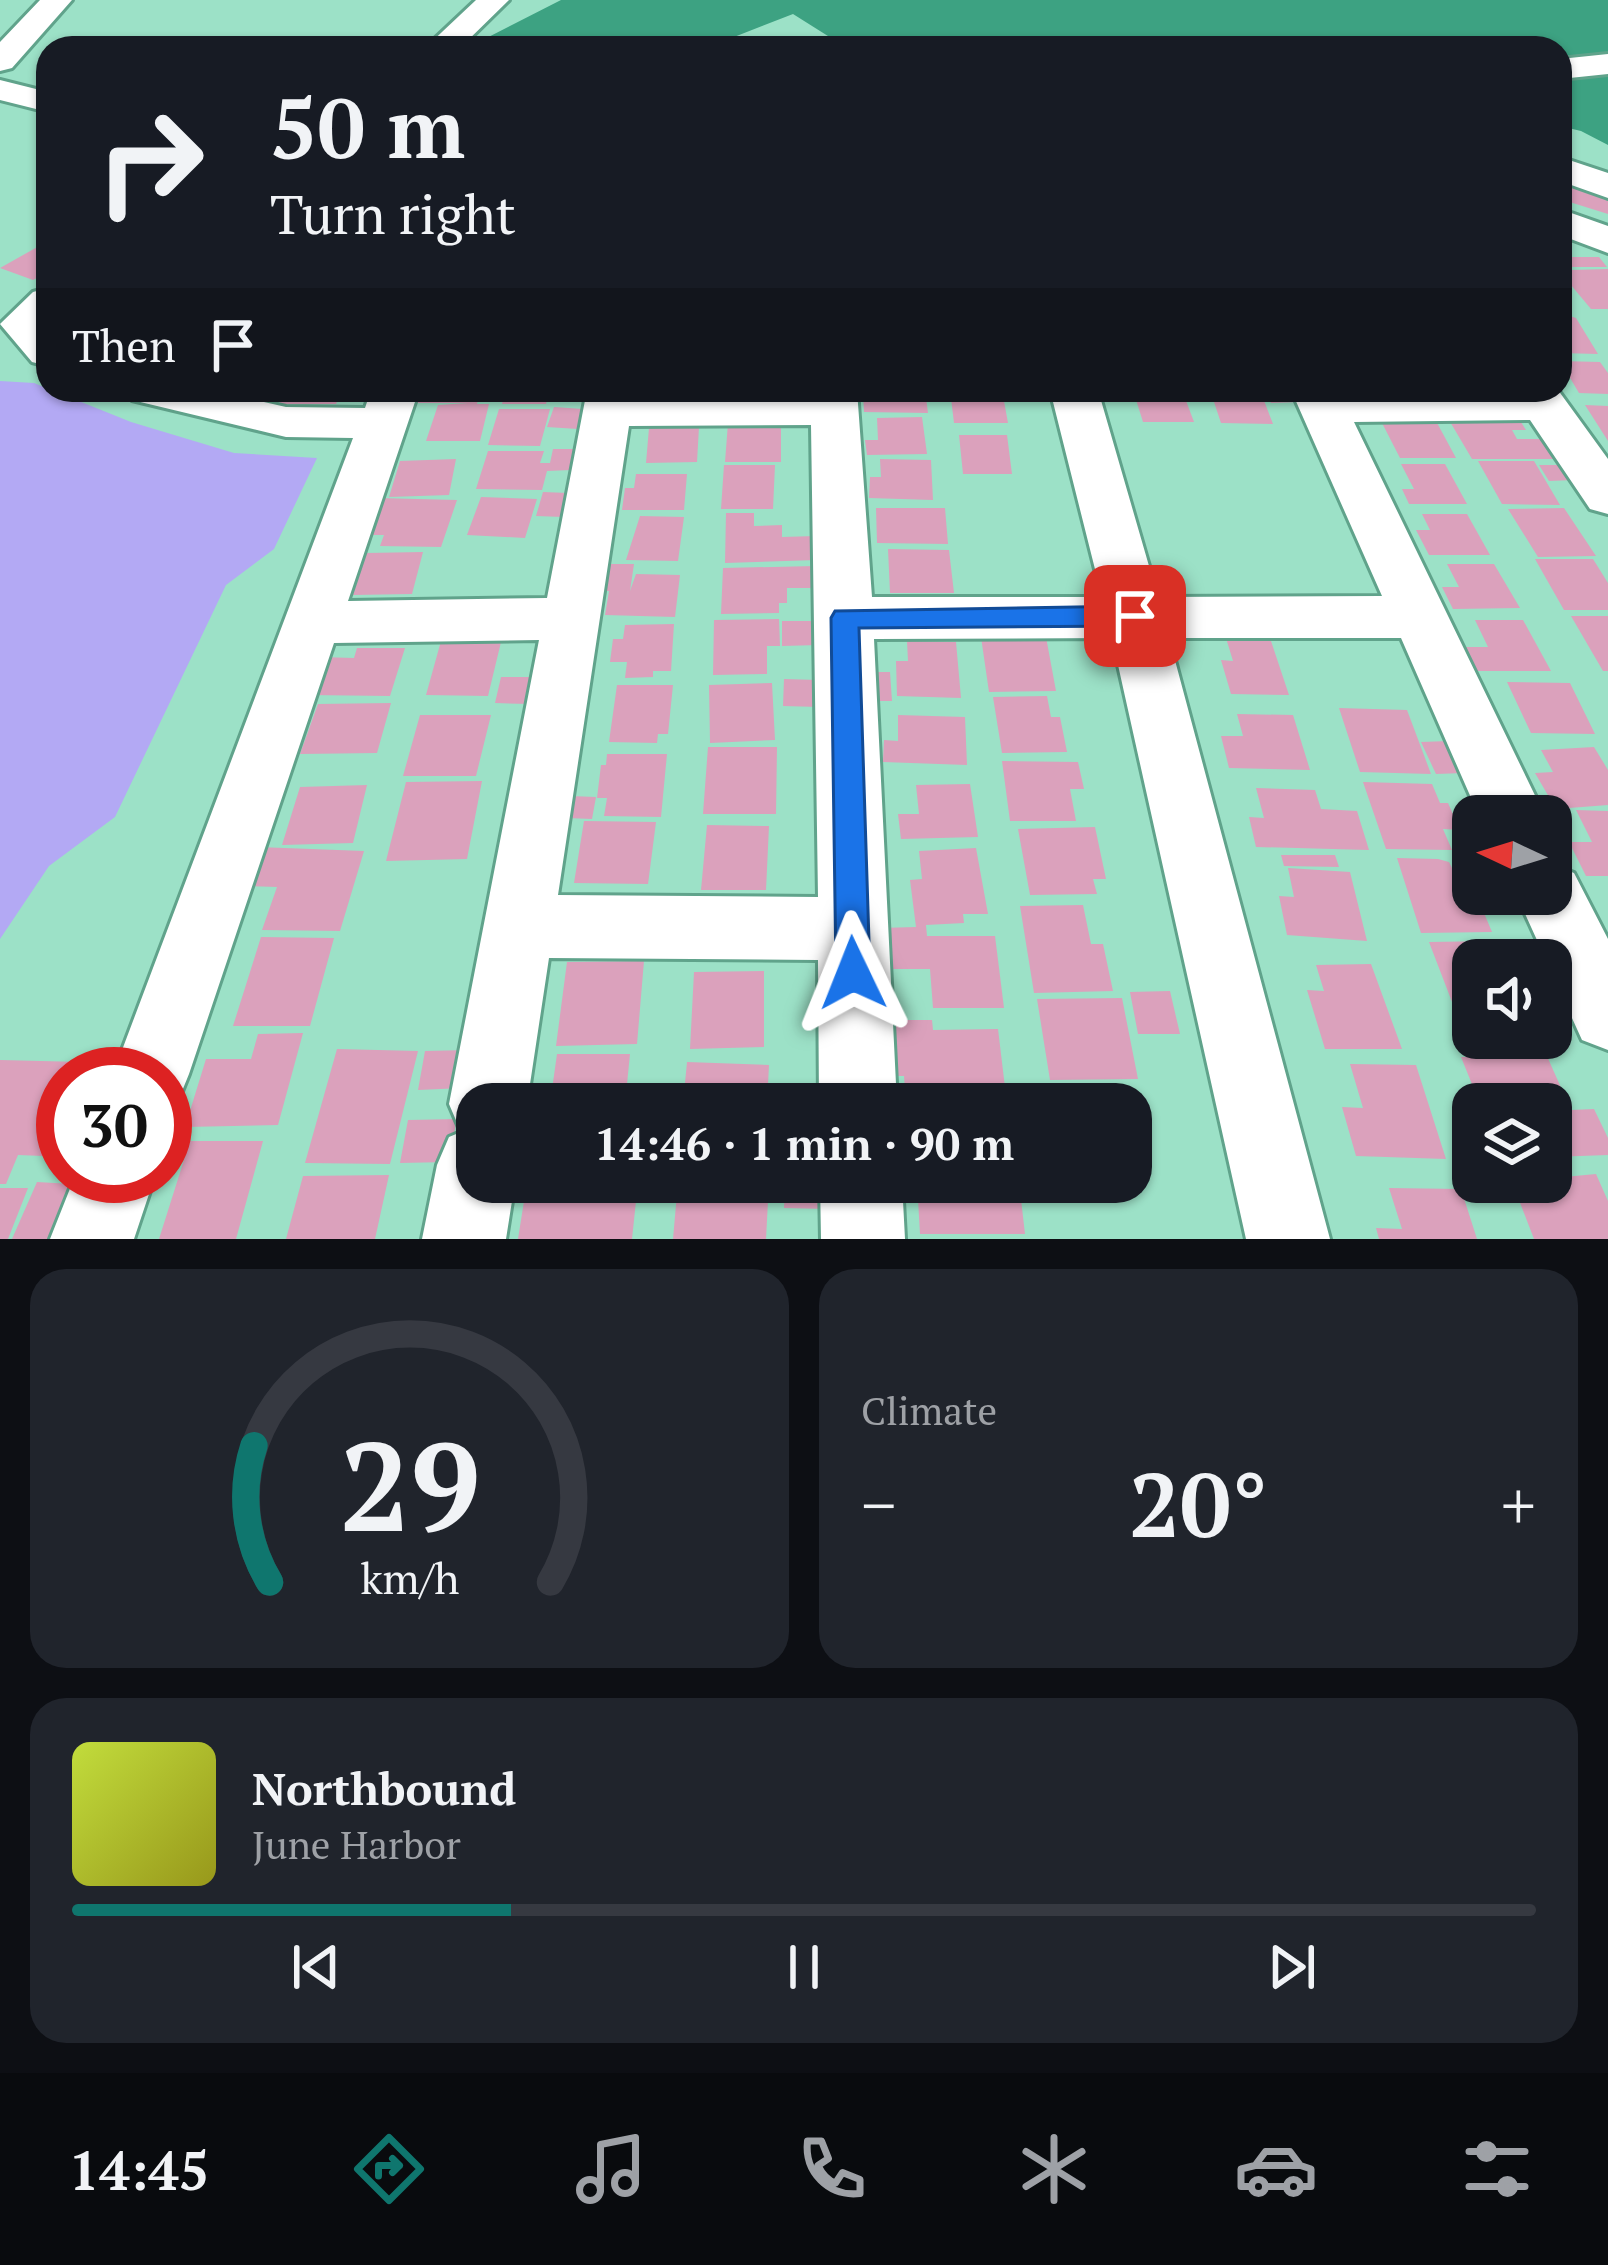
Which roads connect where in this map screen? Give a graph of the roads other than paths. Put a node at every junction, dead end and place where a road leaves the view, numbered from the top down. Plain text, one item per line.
1 (57, 0) edge
2 (494, 0) edge
3 (454, 36) edge
4 (0, 61) edge
5 (1608, 64) edge
6 (1572, 68) edge
7 (36, 77) edge
8 (0, 80) edge
9 (0, 90) edge
10 (36, 99) edge
11 (1572, 172) edge
12 (1608, 186) edge
13 (1572, 226) edge
14 (1608, 242) edge
15 (36, 312) edge
16 (36, 339) edge
17 (200, 402) edge
18 (609, 402) edge
19 (834, 402) edge
20 (1077, 402) edge
21 (1321, 402) edge
22 (1542, 402) edge
23 (389, 406) edge
24 (1608, 497) edge
25 (1135, 616) junction
26 (1417, 617) junction
27 (845, 618) junction
28 (571, 620) junction
29 (314, 622) junction
30 (1502, 795) edge
31 (1574, 914) edge
32 (519, 926) junction
33 (851, 928) junction
34 (1608, 1015) edge
35 (161, 1047) edge
36 (492, 1083) edge
37 (857, 1083) edge
38 (105, 1203) edge
39 (470, 1203) edge
40 (862, 1203) edge
41 (92, 1239) edge
42 (464, 1239) edge
43 (863, 1239) edge
44 (1288, 1239) edge

1 - 4 street
2 - 3 street
5 - 6 street
7 - 8 street
9 - 10 street
11 - 12 street
13 - 14 street
15 - 16 street
17 - 23 street
18 - 28 street
19 - 27 street
20 - 25 street
21 - 26 street
22 - 24 street
23 - 29 street
25 - 26 street
25 - 27 street
25 - 44 street
26 - 30 street
27 - 33 street
28 - 29 street
28 - 32 street
29 - 35 street
31 - 34 street
32 - 33 street
32 - 36 street
33 - 37 street
38 - 41 street
39 - 42 street
40 - 43 street

